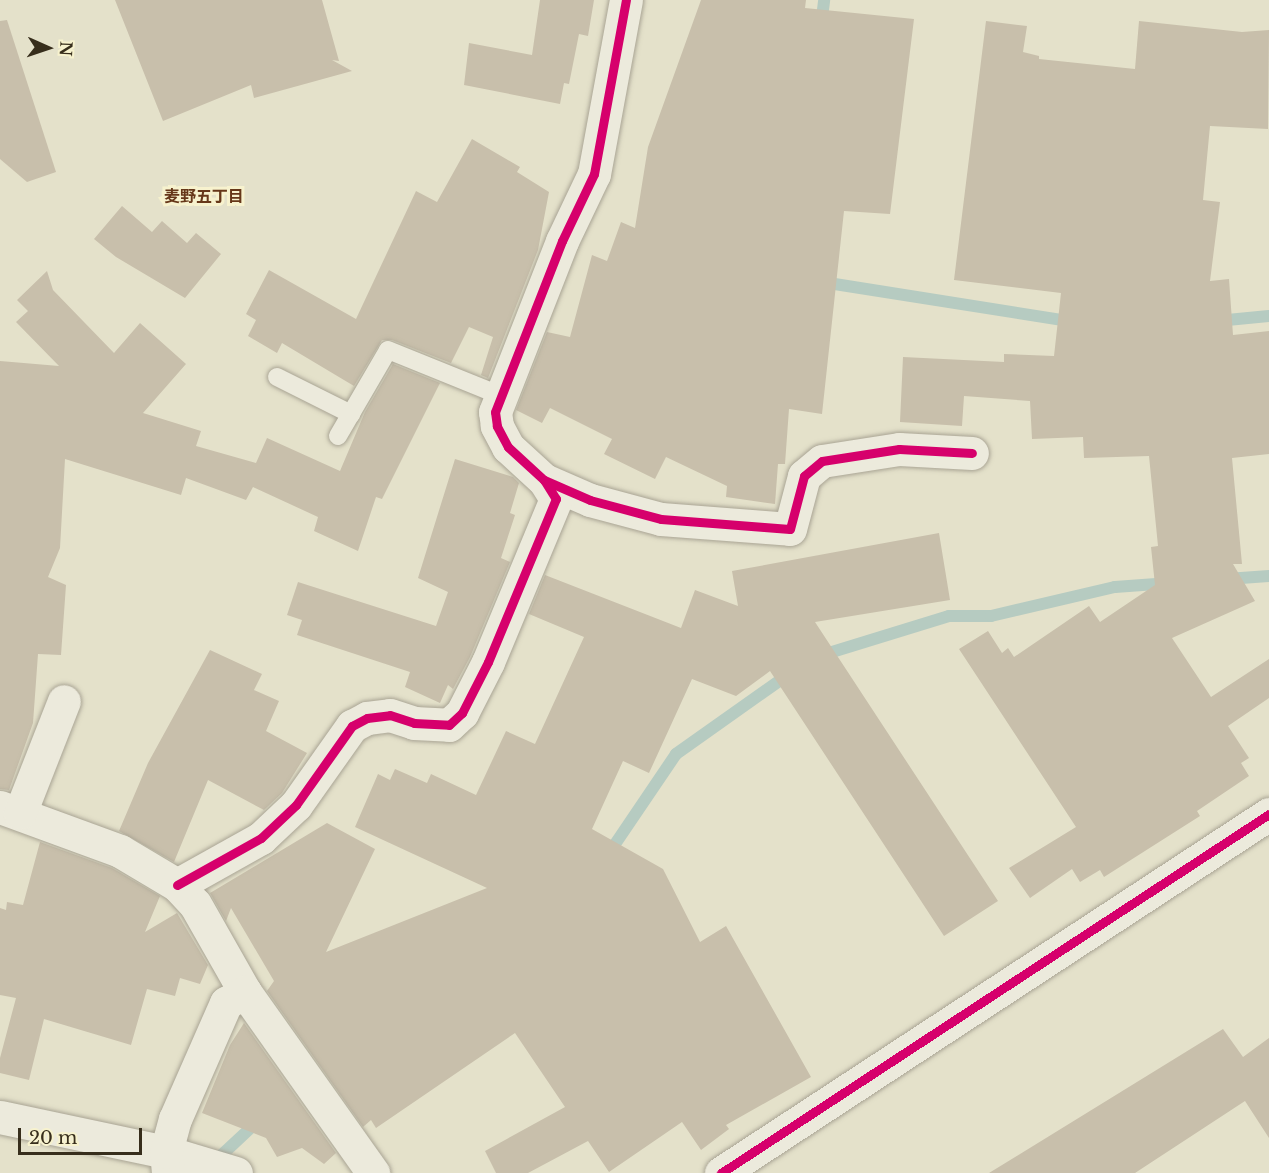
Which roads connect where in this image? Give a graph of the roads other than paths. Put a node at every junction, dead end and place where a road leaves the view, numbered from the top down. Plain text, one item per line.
1 (626, 0) edge
2 (277, 376) dead end
3 (502, 396) junction
4 (351, 414) junction
5 (338, 436) dead end
6 (972, 453) dead end
7 (544, 480) junction
8 (64, 701) dead end
9 (10, 810) edge
10 (1269, 814) edge
11 (177, 885) junction
12 (246, 992) junction
13 (0, 1117) edge
14 (167, 1162) edge
15 (236, 1173) edge
16 (373, 1173) edge
17 (721, 1173) edge

1 - 3 street
2 - 4 lane
3 - 4 lane
3 - 7 street
4 - 5 lane
6 - 7 street
7 - 11 street
8 - 9 street
9 - 11 street
10 - 17 street
11 - 12 street
12 - 14 street
12 - 16 street
13 - 14 street
14 - 15 street

